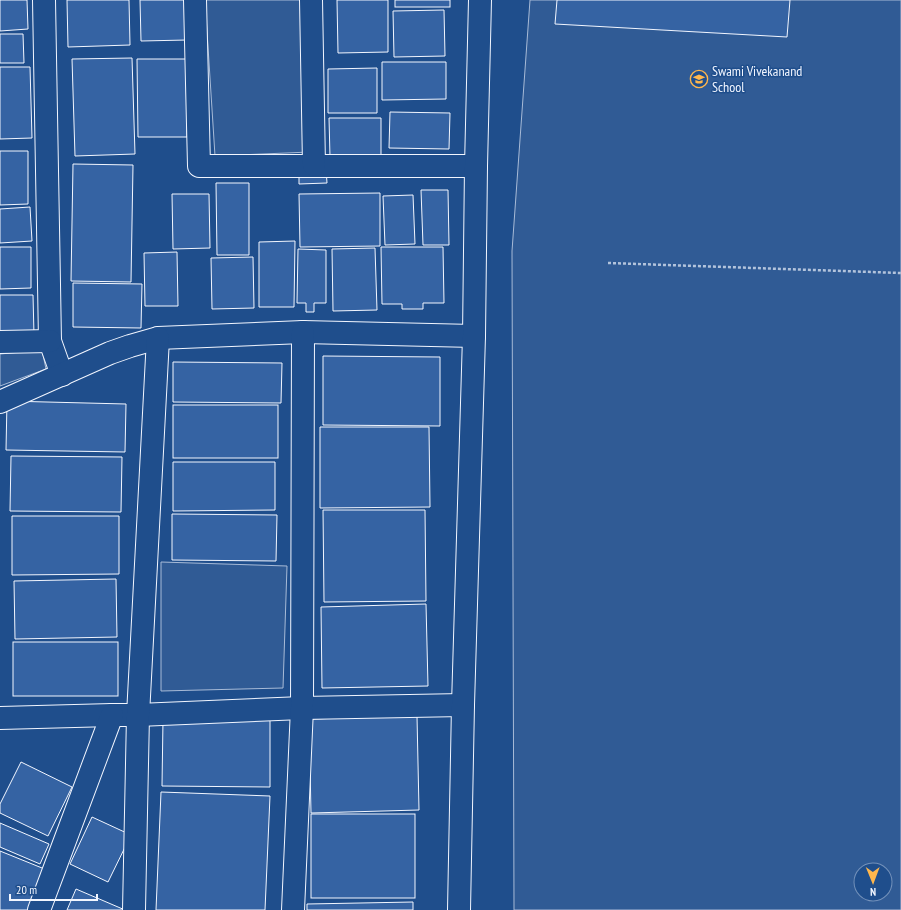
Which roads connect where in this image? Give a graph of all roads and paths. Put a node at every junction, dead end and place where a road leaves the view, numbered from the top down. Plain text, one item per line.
1 (44, 0) edge
2 (195, 0) edge
3 (311, 0) edge
4 (480, 0) edge
5 (314, 165) junction
6 (476, 166) junction
7 (608, 263) dead end
8 (901, 273) edge
9 (303, 332) junction
10 (474, 336) junction
11 (158, 338) junction
12 (50, 341) junction
13 (0, 342) edge
14 (62, 375) junction
15 (0, 402) edge
16 (463, 705) junction
17 (302, 708) junction
18 (112, 714) junction
19 (138, 715) junction
20 (0, 718) edge
21 (39, 910) edge
22 (134, 910) edge
23 (293, 910) edge
24 (459, 910) edge

1 - 12 street
2 - 5 street
3 - 5 street
4 - 6 street
5 - 6 street
6 - 10 street
7 - 8 path
9 - 10 street
9 - 11 street
9 - 17 street
10 - 16 street
11 - 14 street
11 - 19 street
12 - 13 street
12 - 14 street
14 - 15 street
16 - 17 street
16 - 24 street
17 - 19 street
17 - 23 street
18 - 19 street
18 - 20 street
18 - 21 street
19 - 22 street

